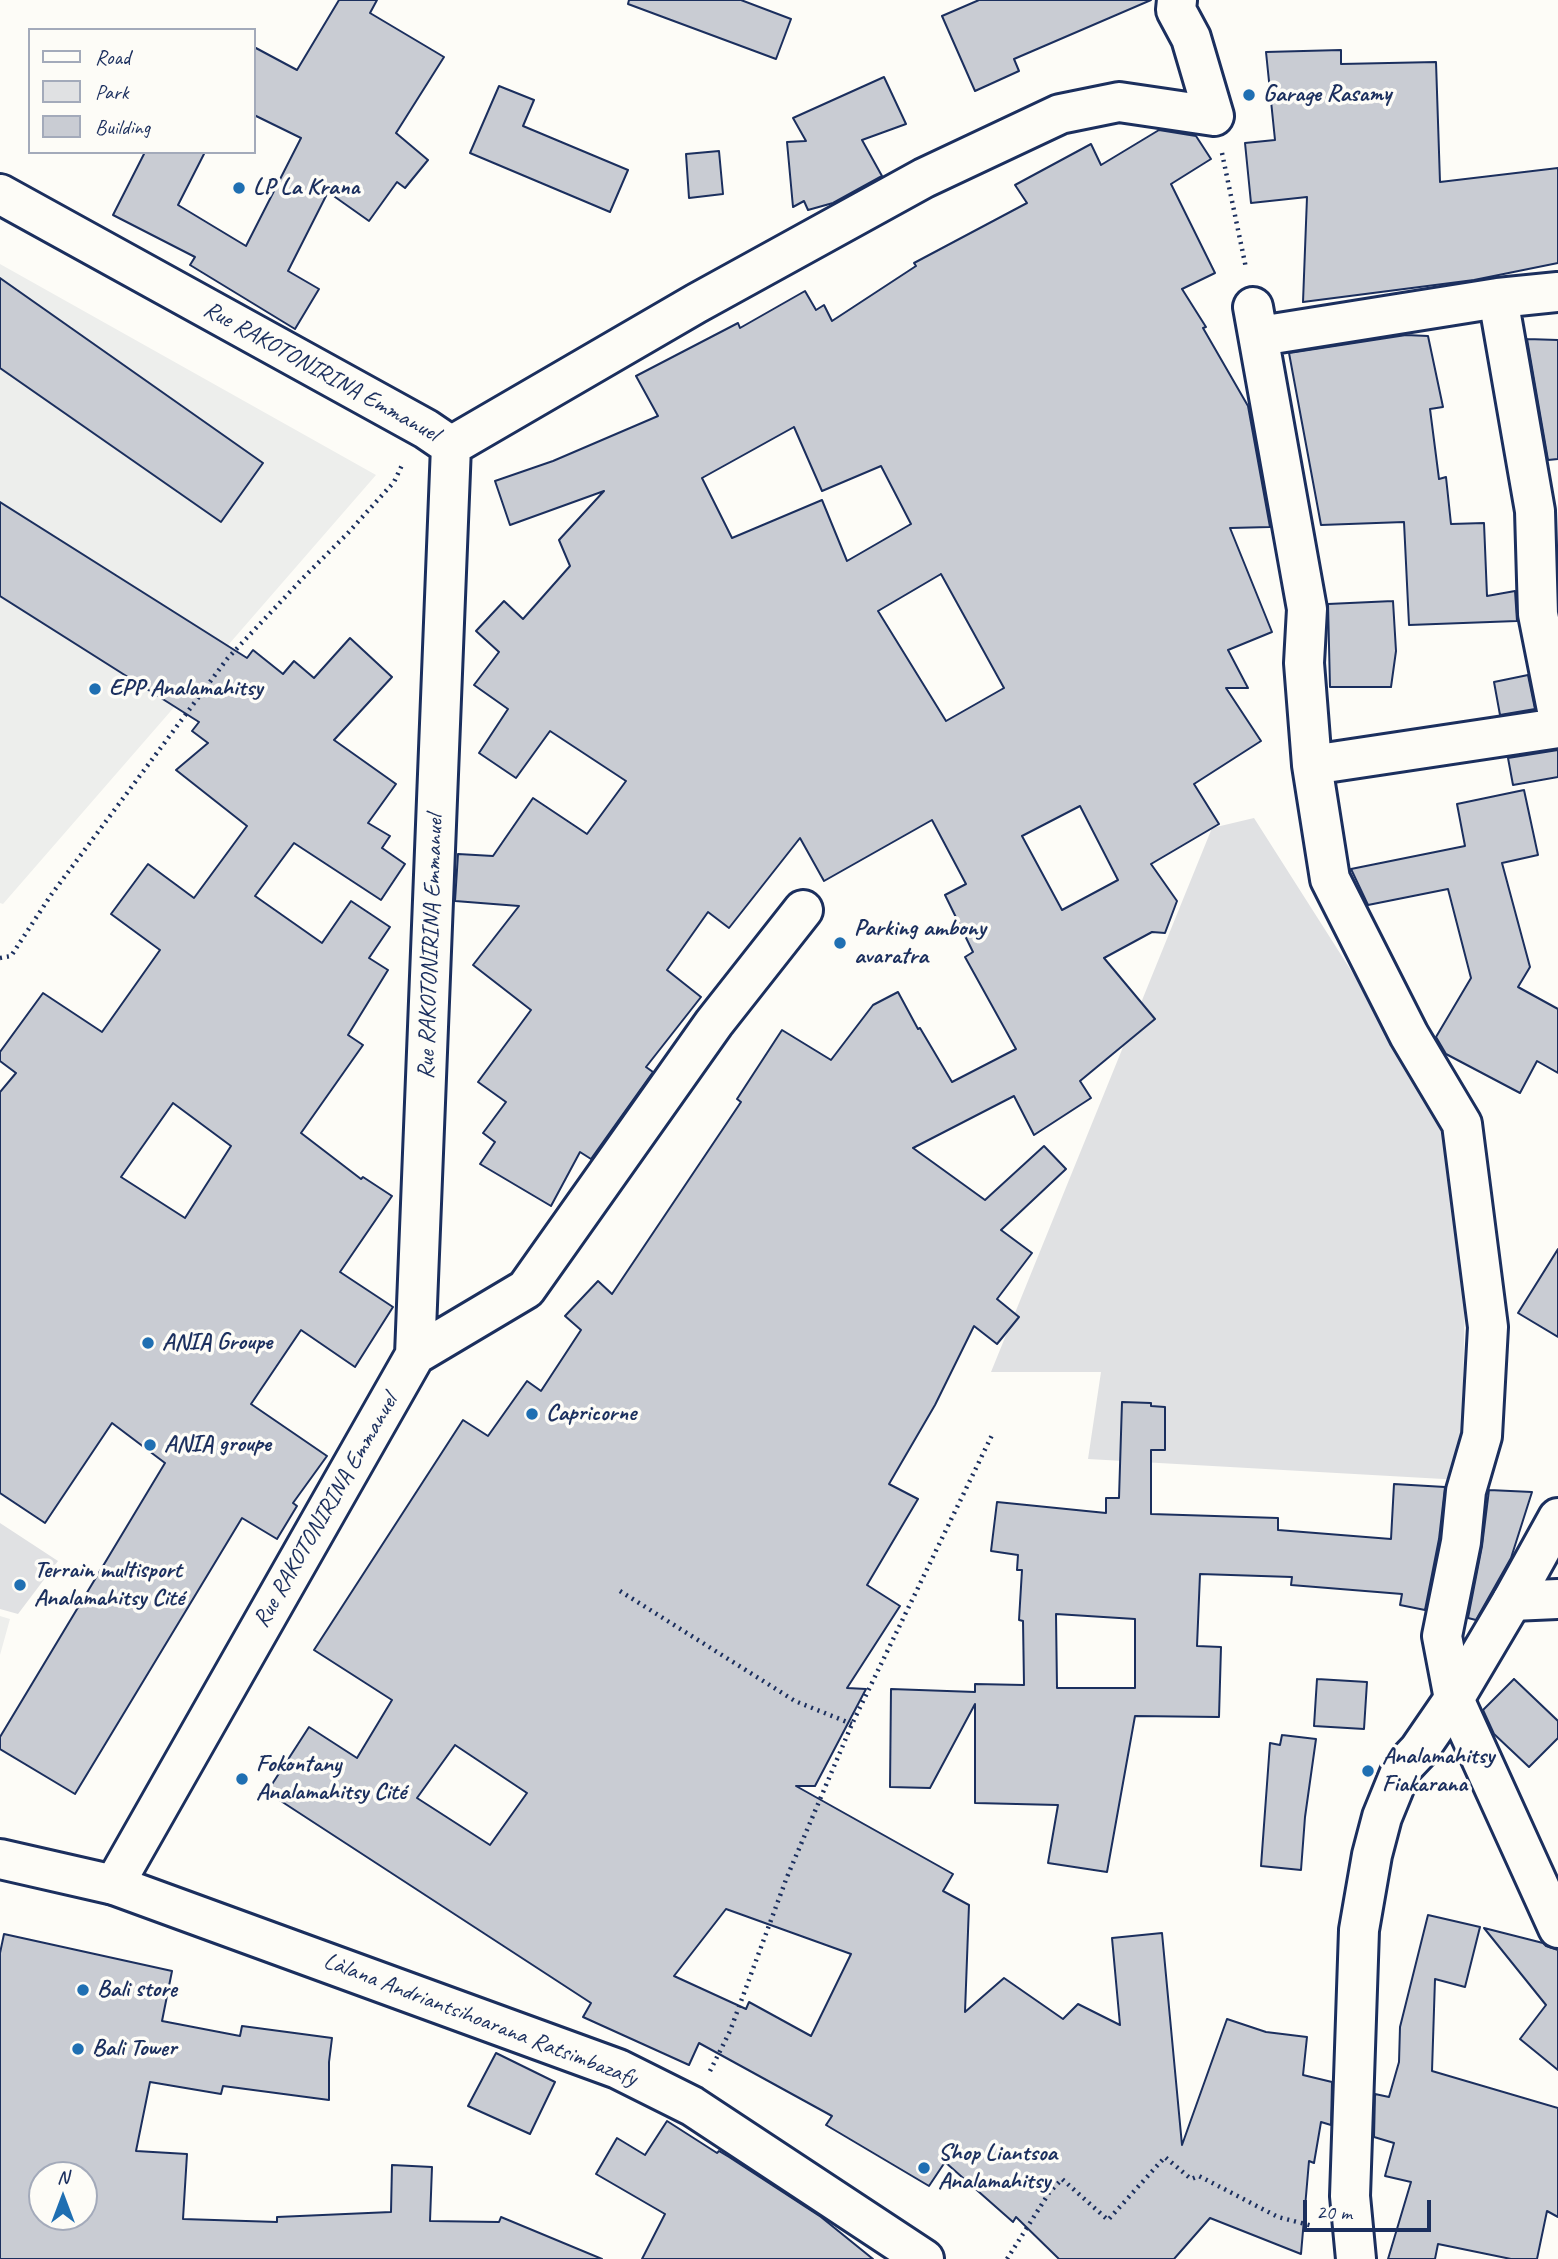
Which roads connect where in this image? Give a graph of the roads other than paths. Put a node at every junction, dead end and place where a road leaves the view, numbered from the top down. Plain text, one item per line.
1 (1177, 0) edge
2 (0, 194) edge
3 (1558, 292) edge
4 (1497, 298) junction
5 (439, 437) junction
6 (1558, 715) edge
7 (1558, 728) edge
8 (1312, 765) junction
9 (803, 910) dead end
10 (415, 1355) junction
11 (1558, 1518) edge
12 (1558, 1600) edge
13 (1512, 1601) junction
14 (1454, 1699) junction
15 (0, 1859) edge
16 (114, 1885) junction
17 (1558, 1928) edge
18 (1355, 2248) edge
19 (924, 2259) edge

1 - 5 street
2 - 5 street, Rue RAKOTONIRINA Emmanuel
3 - 4 street
4 - 6 street
4 - 8 street
5 - 10 street, Rue RAKOTONIRINA Emmanuel
7 - 8 street
8 - 14 street
9 - 10 street
10 - 16 street, Rue RAKOTONIRINA Emmanuel
11 - 13 street
12 - 13 street
13 - 14 street
14 - 17 street
14 - 18 street
15 - 16 street, Làlana Andriantsihoarana Ratsimbazafy
16 - 19 street, Làlana Andriantsihoarana Ratsimbazafy

